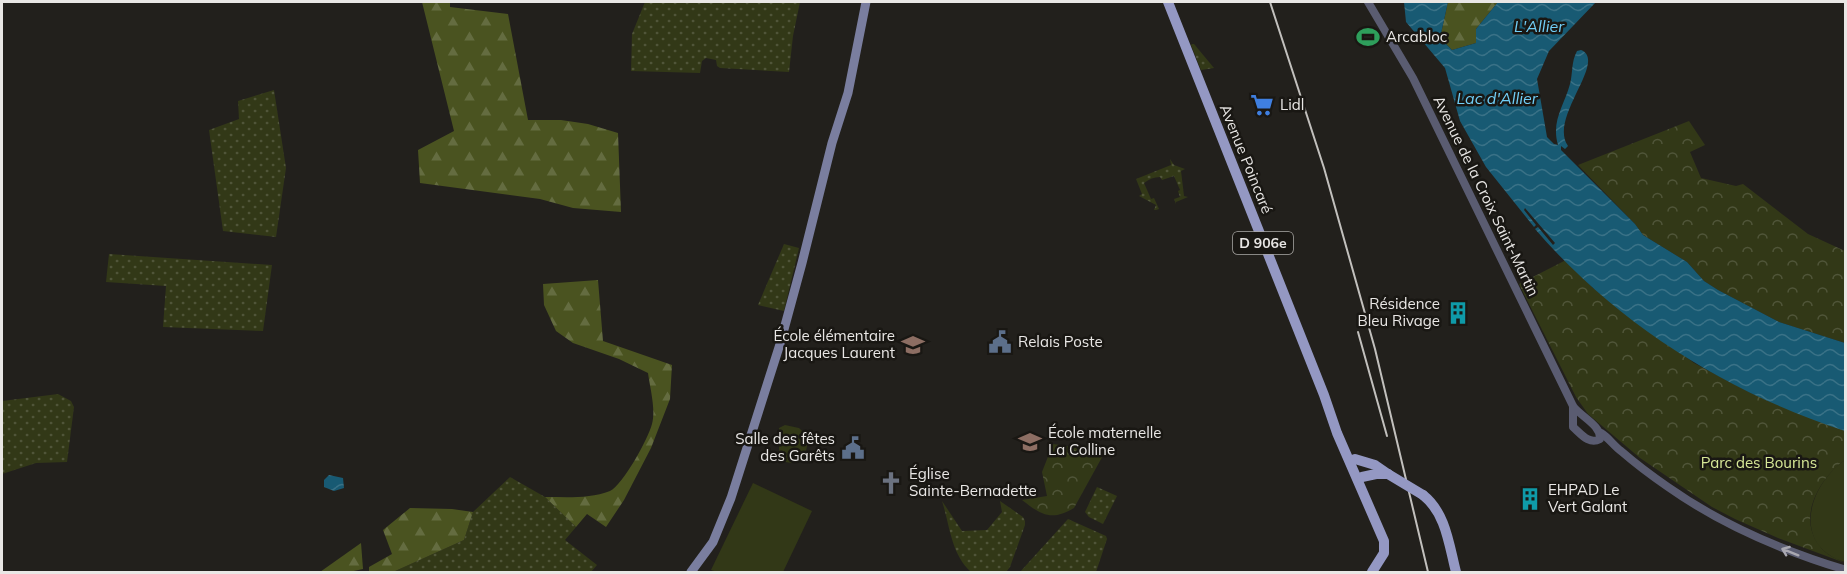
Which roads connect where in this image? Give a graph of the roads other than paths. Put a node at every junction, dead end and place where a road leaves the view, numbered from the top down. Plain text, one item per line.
1 (866, 2) edge
2 (1167, 2) edge
3 (1368, 2) edge
4 (838, 124) junction
5 (780, 344) junction
6 (1576, 416) junction
7 (1600, 433) junction
8 (1352, 463) junction
9 (1388, 474) junction
10 (1362, 477) junction
11 (1375, 518) junction
12 (1380, 560) junction
13 (1845, 570) edge
14 (691, 573) edge
15 (1364, 573) edge
16 (1372, 573) edge
17 (1456, 573) edge

1 - 4 main road
2 - 8 main road, Avenue Poincaré / D 906e
3 - 6 street, Avenue de la Croix Saint-Martin
4 - 5 main road
4 - 5 main road
5 - 14 main road
6 - 7 street
6 - 7 street
13 -> 7 street
8 - 9 main road
8 - 10 main road
8 - 11 main road
9 - 10 main road
9 - 17 main road, bridge
10 - 11 main road
11 - 12 main road
12 - 15 main road
12 - 16 main road

